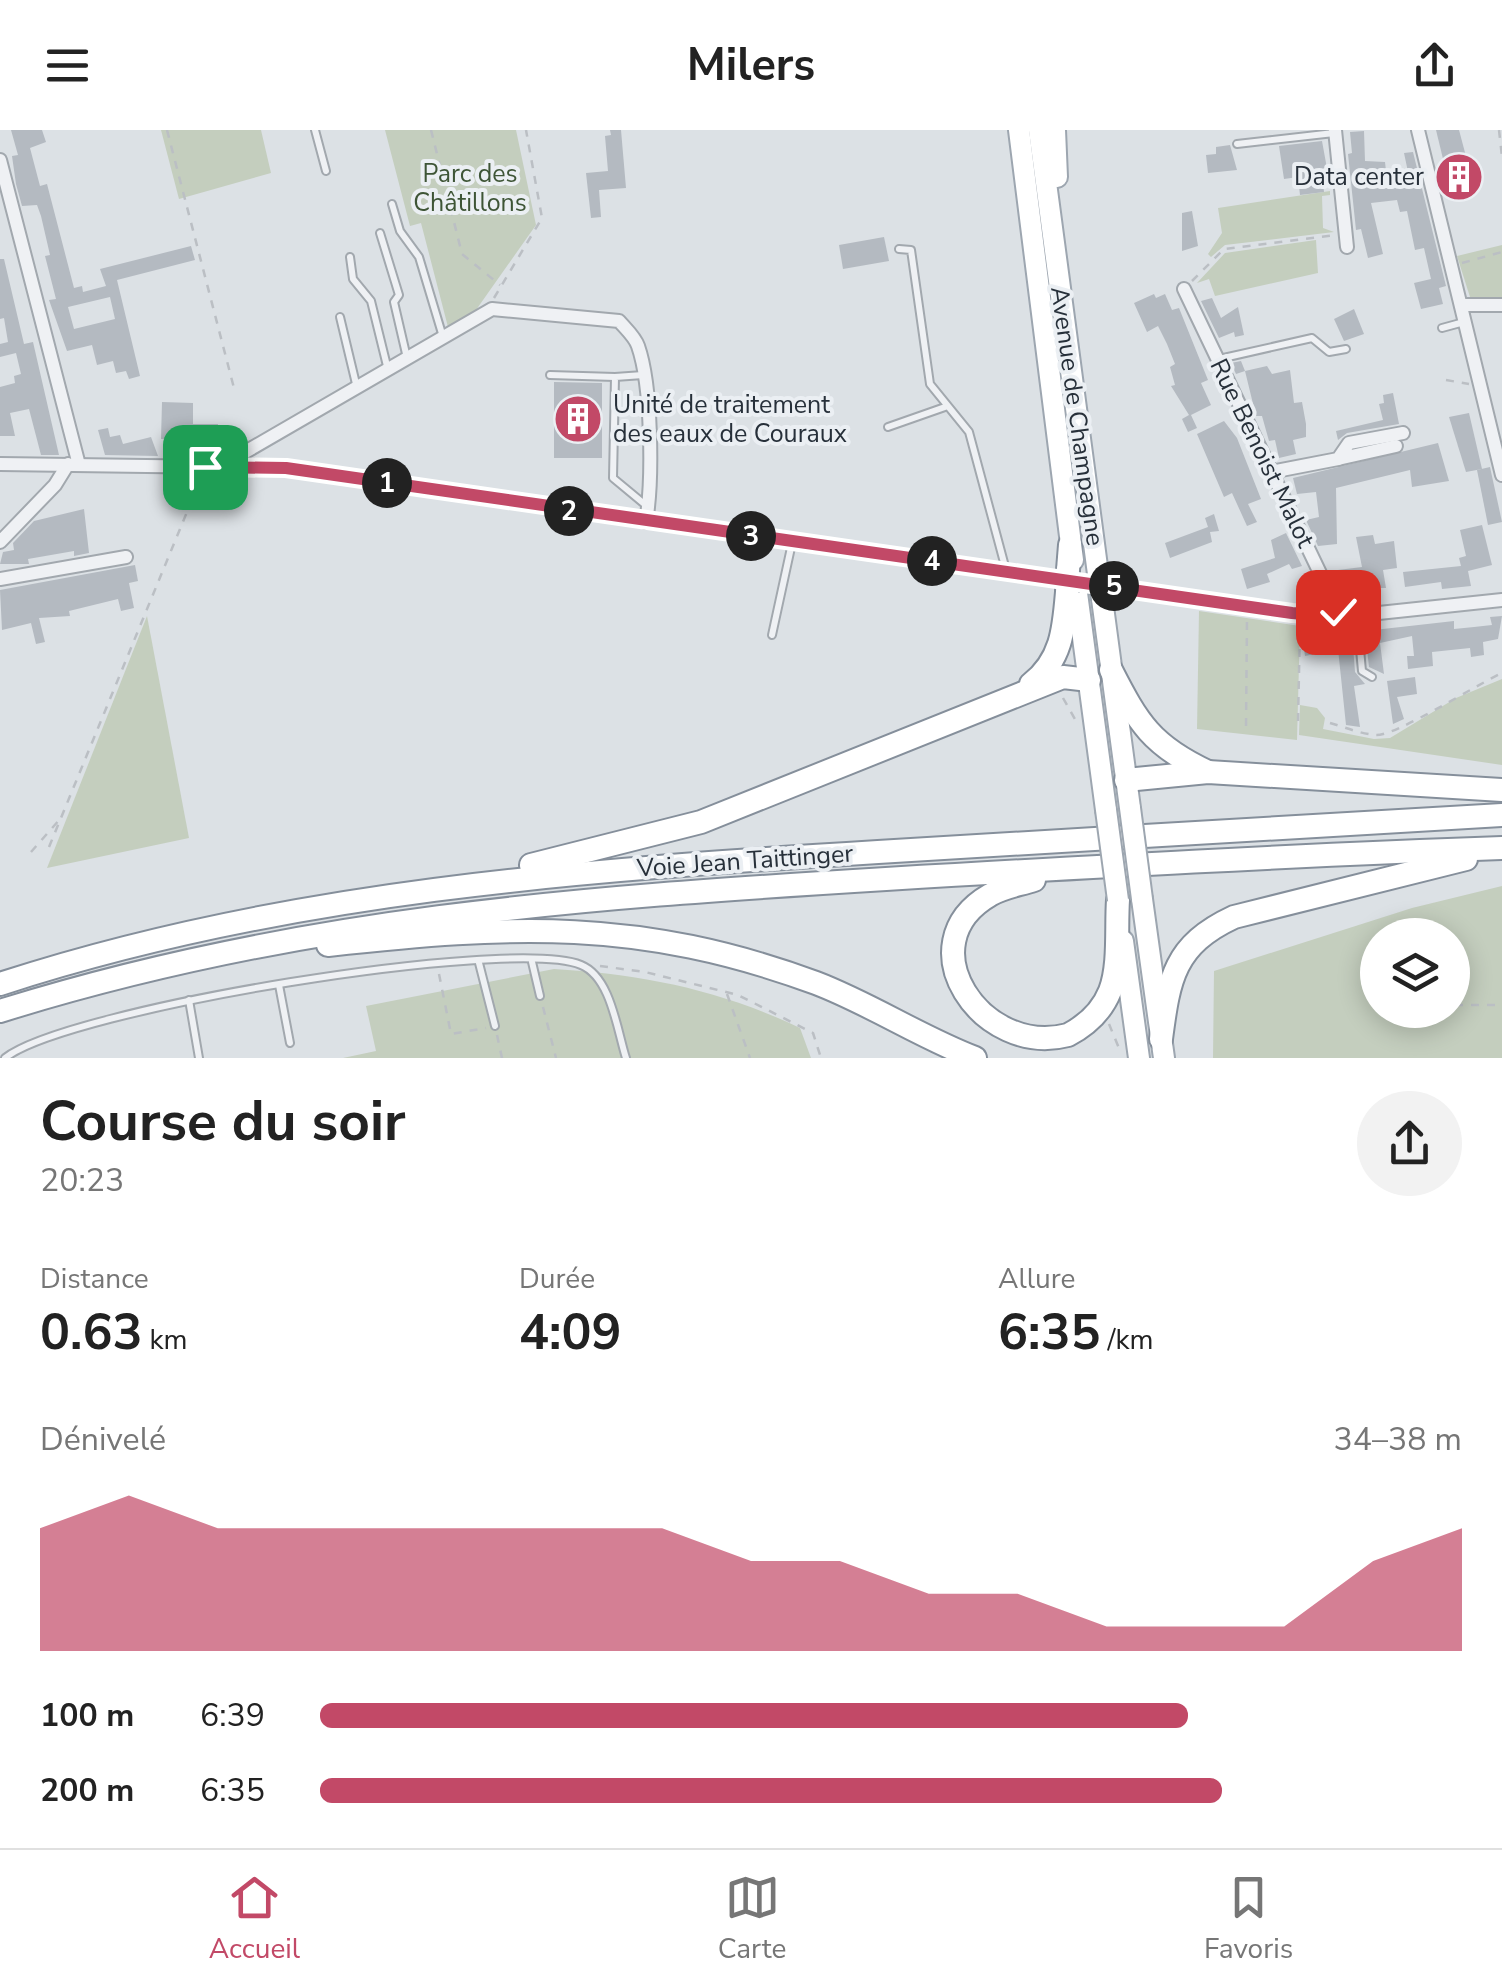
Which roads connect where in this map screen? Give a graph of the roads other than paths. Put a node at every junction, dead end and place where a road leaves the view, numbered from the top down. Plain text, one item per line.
1 (315, 130) edge
2 (1016, 130) edge
3 (1039, 130) edge
4 (1055, 130) edge
5 (1418, 130) edge
6 (1336, 131) edge
7 (1237, 144) dead end
8 (0, 160) edge
9 (326, 171) dead end
10 (392, 204) dead end
11 (380, 233) dead end
12 (1346, 248) dead end
13 (899, 249) dead end
14 (350, 256) dead end
15 (1184, 289) road end
16 (1502, 305) edge
17 (1461, 306) junction
18 (340, 318) dead end
19 (1465, 322) junction
20 (1442, 328) dead end
21 (444, 338) junction
22 (1346, 349) dead end
23 (1217, 359) junction
24 (407, 360) junction
25 (388, 371) junction
26 (550, 374) dead end
27 (643, 375) junction
28 (615, 377) junction
29 (357, 390) junction
30 (945, 407) junction
31 (1078, 423) junction
32 (888, 427) dead end
33 (1399, 439) dead end
34 (0, 464) edge
35 (73, 464) junction
36 (212, 467) junction
37 (1271, 472) junction
38 (1502, 474) edge
39 (647, 515) junction
40 (0, 542) edge
41 (792, 542) junction
42 (1070, 545) joint
43 (126, 557) dead end
44 (1006, 572) junction
45 (0, 579) edge
46 (1072, 581) junction
47 (1502, 600) edge
48 (1357, 615) junction
49 (1340, 617) junction
50 (772, 636) dead end
51 (1372, 677) dead end
52 (1088, 680) junction
53 (1113, 681) junction
54 (1012, 698) junction
55 (1208, 772) junction
56 (1126, 780) junction
57 (1102, 783) junction
58 (1502, 790) edge
59 (1502, 815) edge
60 (1502, 849) edge
61 (1074, 868) junction
62 (424, 889) junction
63 (1118, 900) junction
64 (186, 960) junction
65 (532, 962) junction
66 (478, 963) junction
67 (0, 984) edge
68 (279, 985) junction
69 (540, 996) road end
70 (188, 1000) junction
71 (0, 1011) edge
72 (495, 1026) road end
73 (290, 1043) dead end
74 (1163, 1048) edge
75 (1133, 1056) edge
76 (5, 1058) edge
77 (199, 1058) edge
78 (626, 1058) edge
79 (975, 1058) edge

1 - 9 lane
2 - 42 main road, Avenue de Champagne
3 - 31 main road, Avenue de Champagne
4 - 31 main road
5 - 17 street
6 - 7 lane
6 - 12 street
8 - 35 street
10 - 21 lane
11 - 24 lane
13 - 30 lane
14 - 25 lane
15 - 23 street, Rue Benoist Malot
16 - 17 street
17 - 19 street
18 - 29 lane
19 - 20 lane
19 - 38 street
21 - 24 street
21 - 27 street
22 - 23 lane
23 - 37 street, Rue Benoist Malot
24 - 25 street
25 - 29 street
26 - 28 lane
27 - 28 lane
27 - 39 street
28 - 39 lane
29 - 36 street
30 - 32 lane
30 - 44 lane
31 - 53 main road, Avenue de Champagne, bridge
33 - 37 street
34 - 35 street
35 - 36 street
35 - 40 street
36 - 39 street
37 - 49 street, Rue Benoist Malot
39 - 41 street
41 - 44 street
41 - 50 lane
42 - 46 highway
43 - 45 street
44 - 49 street
46 - 52 main road
46 - 54 highway
47 - 48 street
48 - 49 street
48 - 51 lane
52 - 53 main road
52 - 54 highway
52 - 57 main road
53 - 55 highway
53 - 56 main road, Avenue de Champagne
54 - 62 highway
55 - 56 highway
55 - 58 highway
56 - 57 main road
56 - 74 main road, Avenue de Champagne, bridge
57 - 63 main road, bridge
59 - 62 highway, Voie Jean Taittinger
60 - 61 highway, Voie Jean Taittinger
60 - 74 highway
61 - 63 highway
61 - 64 highway, Voie Jean Taittinger
62 - 67 highway, Voie Jean Taittinger
63 - 75 main road
64 - 71 highway, Voie Jean Taittinger
64 - 79 highway
65 - 66 lane
65 - 69 lane
65 - 78 lane
66 - 68 lane
66 - 72 lane
68 - 70 lane
68 - 73 lane
70 - 76 lane
70 - 77 lane
74 - 75 main road

